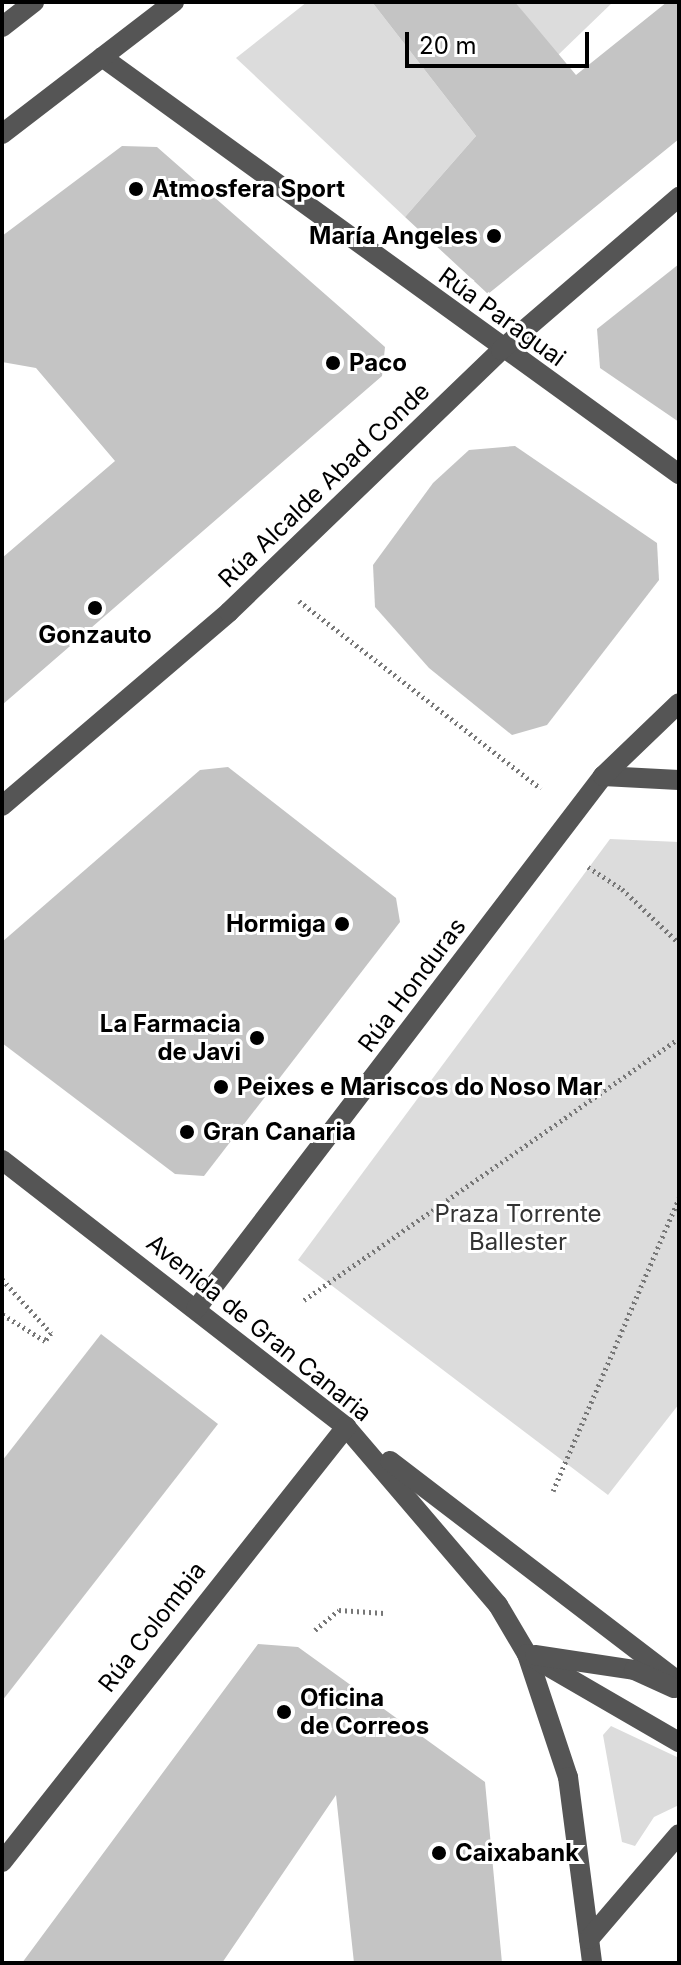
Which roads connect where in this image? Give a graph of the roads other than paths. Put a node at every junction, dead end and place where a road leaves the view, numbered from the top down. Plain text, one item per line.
1 (34, 2) edge
2 (174, 2) edge
3 (2, 27) edge
4 (102, 57) junction
5 (2, 134) edge
6 (679, 197) edge
7 (501, 350) junction
8 (679, 474) edge
9 (679, 703) edge
10 (603, 776) junction
11 (679, 780) edge
12 (2, 806) edge
13 (2, 1160) edge
14 (196, 1309) junction
15 (346, 1427) junction
16 (527, 1654) junction
17 (679, 1682) edge
18 (679, 1690) edge
19 (679, 1742) edge
20 (679, 1834) edge
21 (2, 1862) edge
22 (589, 1939) junction
23 (592, 1963) edge

1 - 3 street
2 - 4 street
4 - 5 street
4 - 7 street, Rúa Paraguai
6 - 7 street, Rúa Alcalde Abad Conde
7 - 8 street, Rúa Paraguai
7 - 12 street, Rúa Alcalde Abad Conde
9 - 10 street, Rúa Honduras
10 - 11 street
10 - 14 street, Rúa Honduras
13 - 14 street, Avenida de Gran Canaria
14 - 15 street, Avenida de Gran Canaria
15 - 16 street, Avenida de Gran Canaria
15 - 17 street
15 - 21 street, Rúa Colombia
16 - 18 street
16 - 19 street
16 - 22 street, Avenida de Gran Canaria
20 - 22 street
22 - 23 street, Avenida de Gran Canaria

